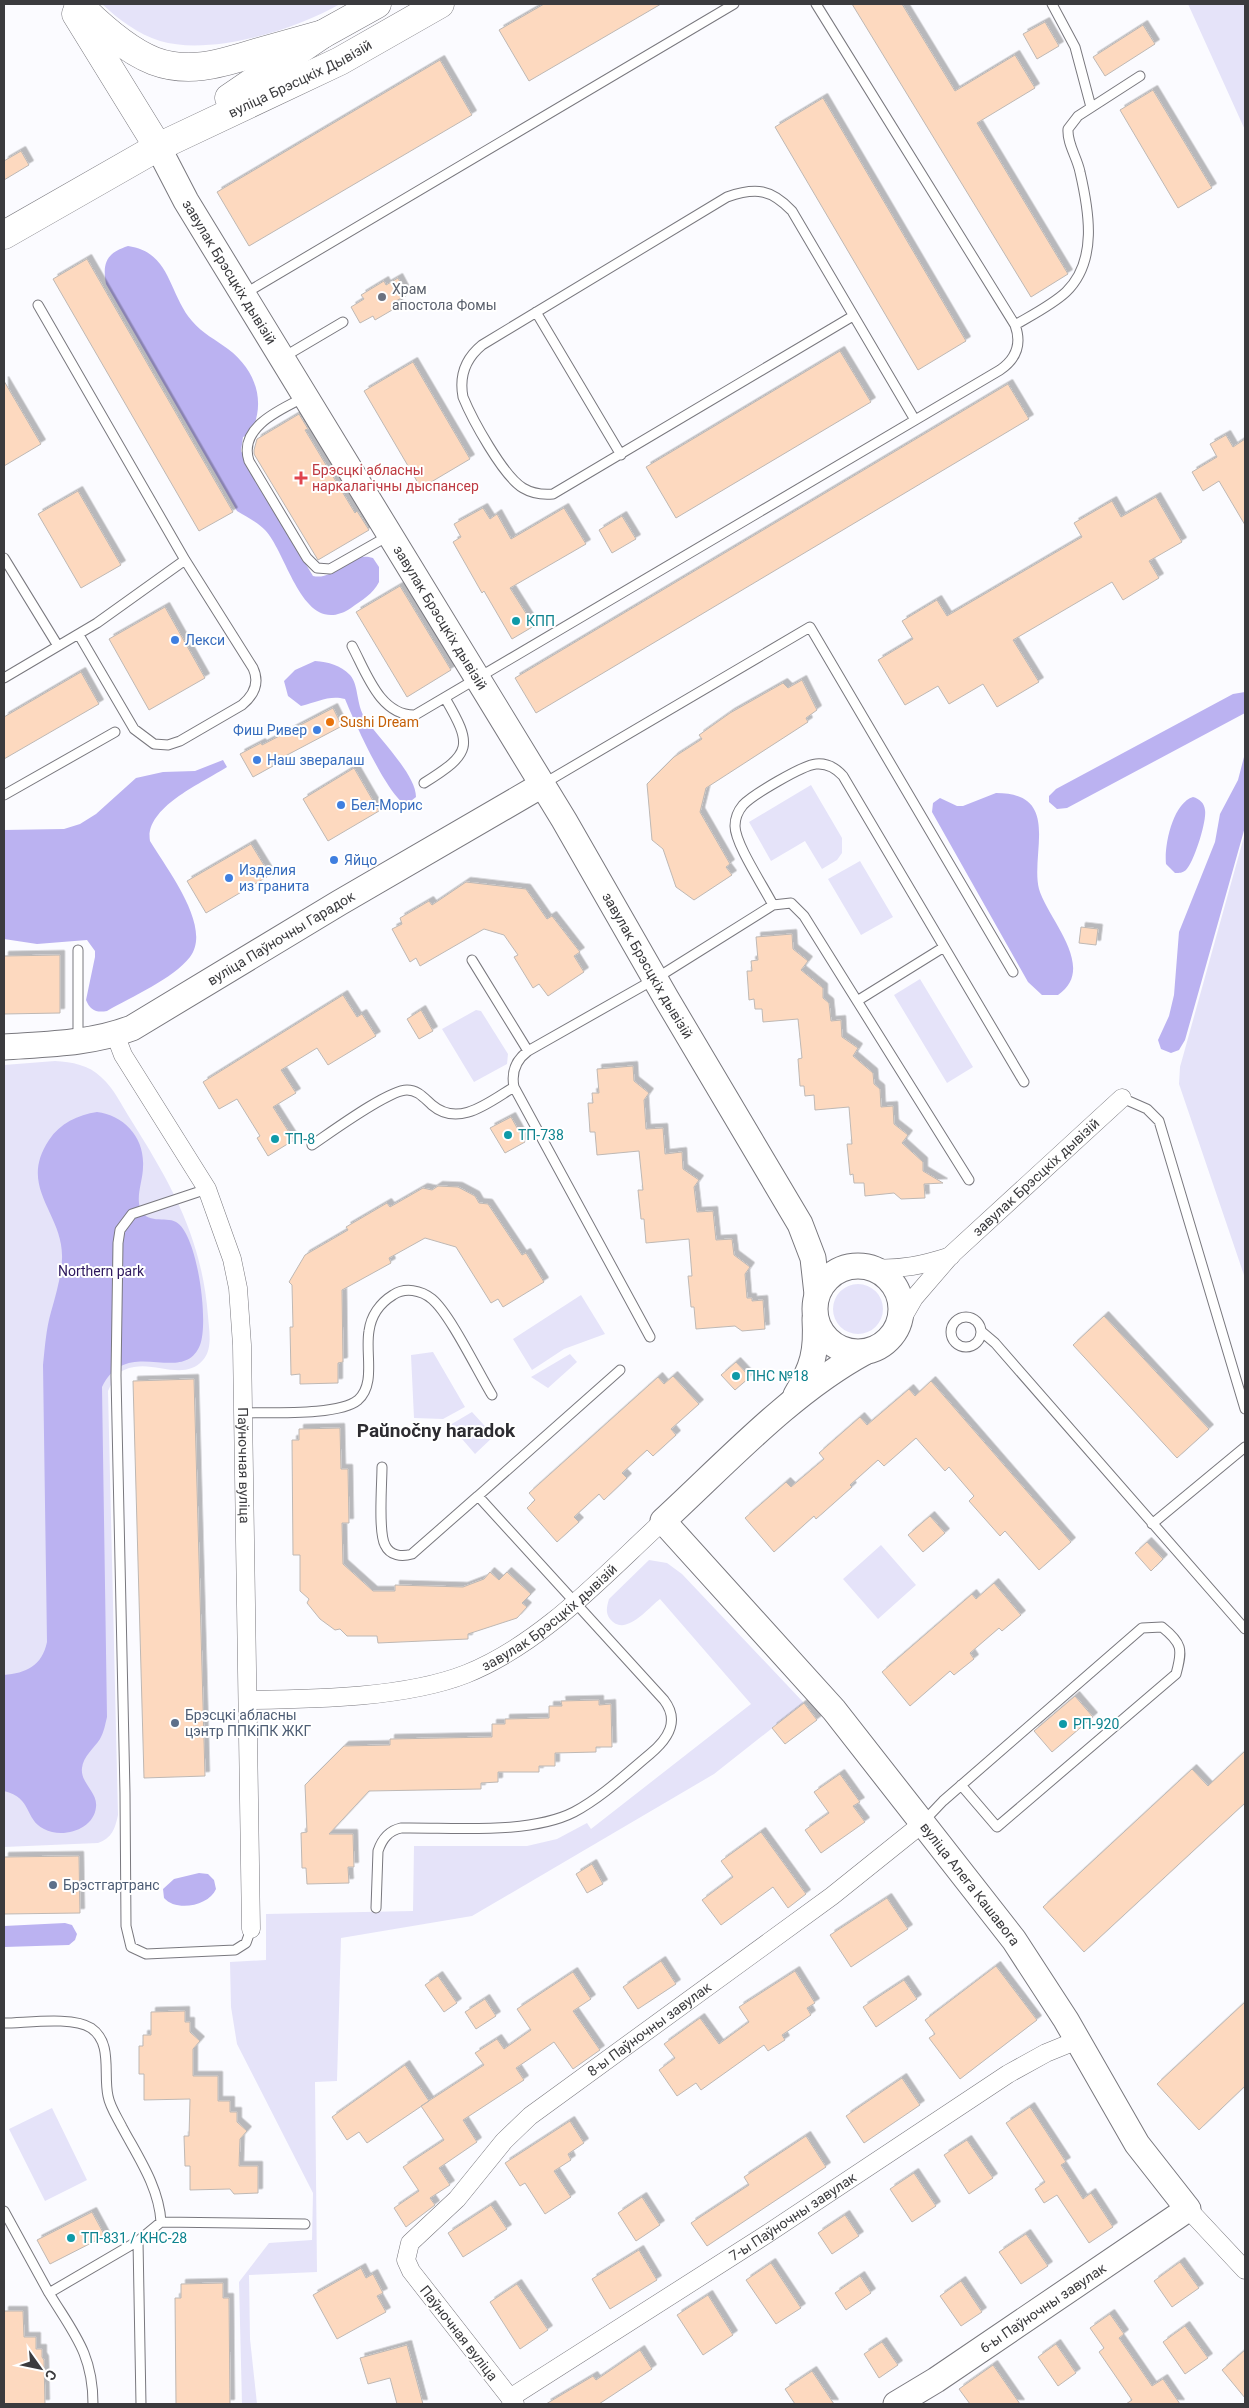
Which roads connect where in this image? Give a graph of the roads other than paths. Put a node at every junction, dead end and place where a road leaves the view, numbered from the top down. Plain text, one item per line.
1 (70, 4) edge
2 (78, 4) edge
3 (377, 4) edge
4 (440, 4) edge
5 (734, 4) edge
6 (816, 4) edge
7 (1052, 4) edge
8 (322, 34) junction
9 (1140, 76) dead end
10 (1091, 107) junction
11 (158, 147) junction
12 (4, 236) edge
13 (243, 294) junction
14 (38, 305) dead end
15 (536, 312) junction
16 (853, 316) junction
17 (343, 322) dead end
18 (1015, 325) junction
19 (282, 358) junction
20 (306, 396) junction
21 (915, 420) junction
22 (621, 455) junction
23 (390, 535) junction
24 (4, 558) edge
25 (185, 560) junction
26 (79, 635) junction
27 (58, 646) junction
28 (352, 646) dead end
29 (4, 678) edge
30 (477, 679) junction
31 (445, 698) junction
32 (115, 732) dead end
33 (424, 783) dead end
34 (542, 785) junction
35 (4, 795) edge
36 (774, 905) junction
37 (944, 947) junction
38 (78, 950) dead end
39 (472, 960) dead end
40 (1013, 972) dead end
41 (655, 979) junction
42 (858, 1001) junction
43 (115, 1034) junction
44 (78, 1042) junction
45 (4, 1047) edge
46 (528, 1051) junction
47 (1024, 1082) dead end
48 (514, 1087) junction
49 (1122, 1098) joint
50 (312, 1145) dead end
51 (969, 1180) dead end
52 (207, 1189) junction
53 (805, 1234) junction
54 (951, 1255) junction
55 (867, 1267) junction
56 (816, 1305) junction
57 (898, 1324) junction
58 (982, 1332) dead end
59 (650, 1337) dead end
60 (865, 1352) junction
61 (620, 1370) dead end
62 (492, 1395) dead end
63 (791, 1404) junction
64 (1245, 1409) edge
65 (243, 1413) junction
66 (1245, 1447) edge
67 (382, 1467) dead end
68 (478, 1496) junction
69 (663, 1521) junction
70 (1152, 1524) junction
71 (574, 1602) junction
72 (1245, 1629) edge
73 (248, 1700) junction
74 (961, 1785) junction
75 (923, 1823) junction
76 (376, 1908) dead end
77 (251, 1929) joint
78 (4, 2023) edge
79 (1078, 2040) junction
80 (1188, 2209) junction
81 (4, 2211) edge
82 (161, 2222) junction
83 (305, 2224) dead end
84 (138, 2241) junction
85 (406, 2260) joint
86 (1245, 2270) edge
87 (49, 2293) junction
88 (512, 2401) edge
89 (93, 2404) edge
90 (141, 2404) edge
91 (896, 2404) edge

1 - 11 main road, завулак Брэсцкіх дывізій
2 - 8 main road
3 - 8 main road, вуліца Брэсцкіх Дывізій
4 - 11 main road, вуліца Брэсцкіх Дывізій
5 - 13 lane
6 - 18 lane
7 - 10 lane
8 - 11 main road, вуліца Брэсцкіх Дывізій
9 - 10 lane
10 - 18 lane
11 - 12 main road, вуліца Брэсцкіх Дывізій
11 - 13 street, завулак Брэсцкіх дывізій
13 - 19 street, завулак Брэсцкіх дывізій
14 - 25 lane
15 - 16 lane
15 - 22 lane
15 - 22 lane
16 - 21 lane
16 - 22 lane
17 - 19 lane
18 - 21 lane
19 - 20 street, завулак Брэсцкіх дывізій
20 - 23 street, завулак Брэсцкіх дывізій
20 - 23 lane
21 - 30 lane
23 - 30 street, завулак Брэсцкіх дывізій
24 - 27 lane
25 - 26 lane
25 - 26 lane
26 - 27 lane
27 - 29 lane
28 - 31 lane
30 - 31 lane
30 - 34 street, завулак Брэсцкіх дывізій
31 - 33 lane
32 - 35 lane
34 - 40 lane
34 - 41 street, завулак Брэсцкіх дывізій
34 - 43 street, вуліца Паўночны Гарадок
36 - 37 lane
36 - 41 lane
36 - 42 lane
37 - 42 lane
37 - 47 lane
38 - 44 lane
39 - 46 lane
41 - 46 lane
41 - 53 street, завулак Брэсцкіх дывізій
42 - 51 lane
43 - 44 street, вуліца Паўночны Гарадок
43 - 52 street, Паўночная вуліца
44 - 45 street, вуліца Паўночны Гарадок
46 - 48 lane
48 - 50 lane
48 - 59 lane
49 - 54 street, завулак Брэсцкіх дывізій
49 - 64 lane
52 - 65 street, Паўночная вуліца
52 - 77 lane
53 - 55 street, завулак Брэсцкіх дывізій
53 - 56 street, завулак Брэсцкіх дывізій
54 - 55 street, завулак Брэсцкіх дывізій
54 - 57 street, завулак Брэсцкіх дывізій
55 - 56 street
55 - 57 street
56 - 60 street
56 - 63 street, завулак Брэсцкіх дывізій
57 - 60 street
58 - 70 lane
60 - 63 street, завулак Брэсцкіх дывізій
61 - 68 lane
62 - 65 lane
63 - 69 street, завулак Брэсцкіх дывізій
65 - 73 street, Паўночная вуліца
66 - 70 lane
67 - 68 lane
68 - 71 lane
69 - 71 street, завулак Брэсцкіх дывізій
69 - 75 street, вуліца Алега Кашавога
70 - 72 lane
71 - 73 street, завулак Брэсцкіх дывізій
71 - 76 lane
73 - 77 street, Паўночная вуліца
74 - 74 lane
74 - 75 lane
75 - 79 street, вуліца Алега Кашавога
75 - 85 street, 8-ы Паўночны завулак
78 - 82 lane
79 - 80 street, вуліца Алега Кашавога
79 - 88 street, 7-ы Паўночны завулак
80 - 86 street, вуліца Алега Кашавога
80 - 91 street, 6-ы Паўночны завулак
81 - 87 lane
82 - 83 lane
82 - 84 lane
84 - 87 lane
84 - 90 lane
85 - 88 street, Паўночная вуліца
87 - 89 lane

